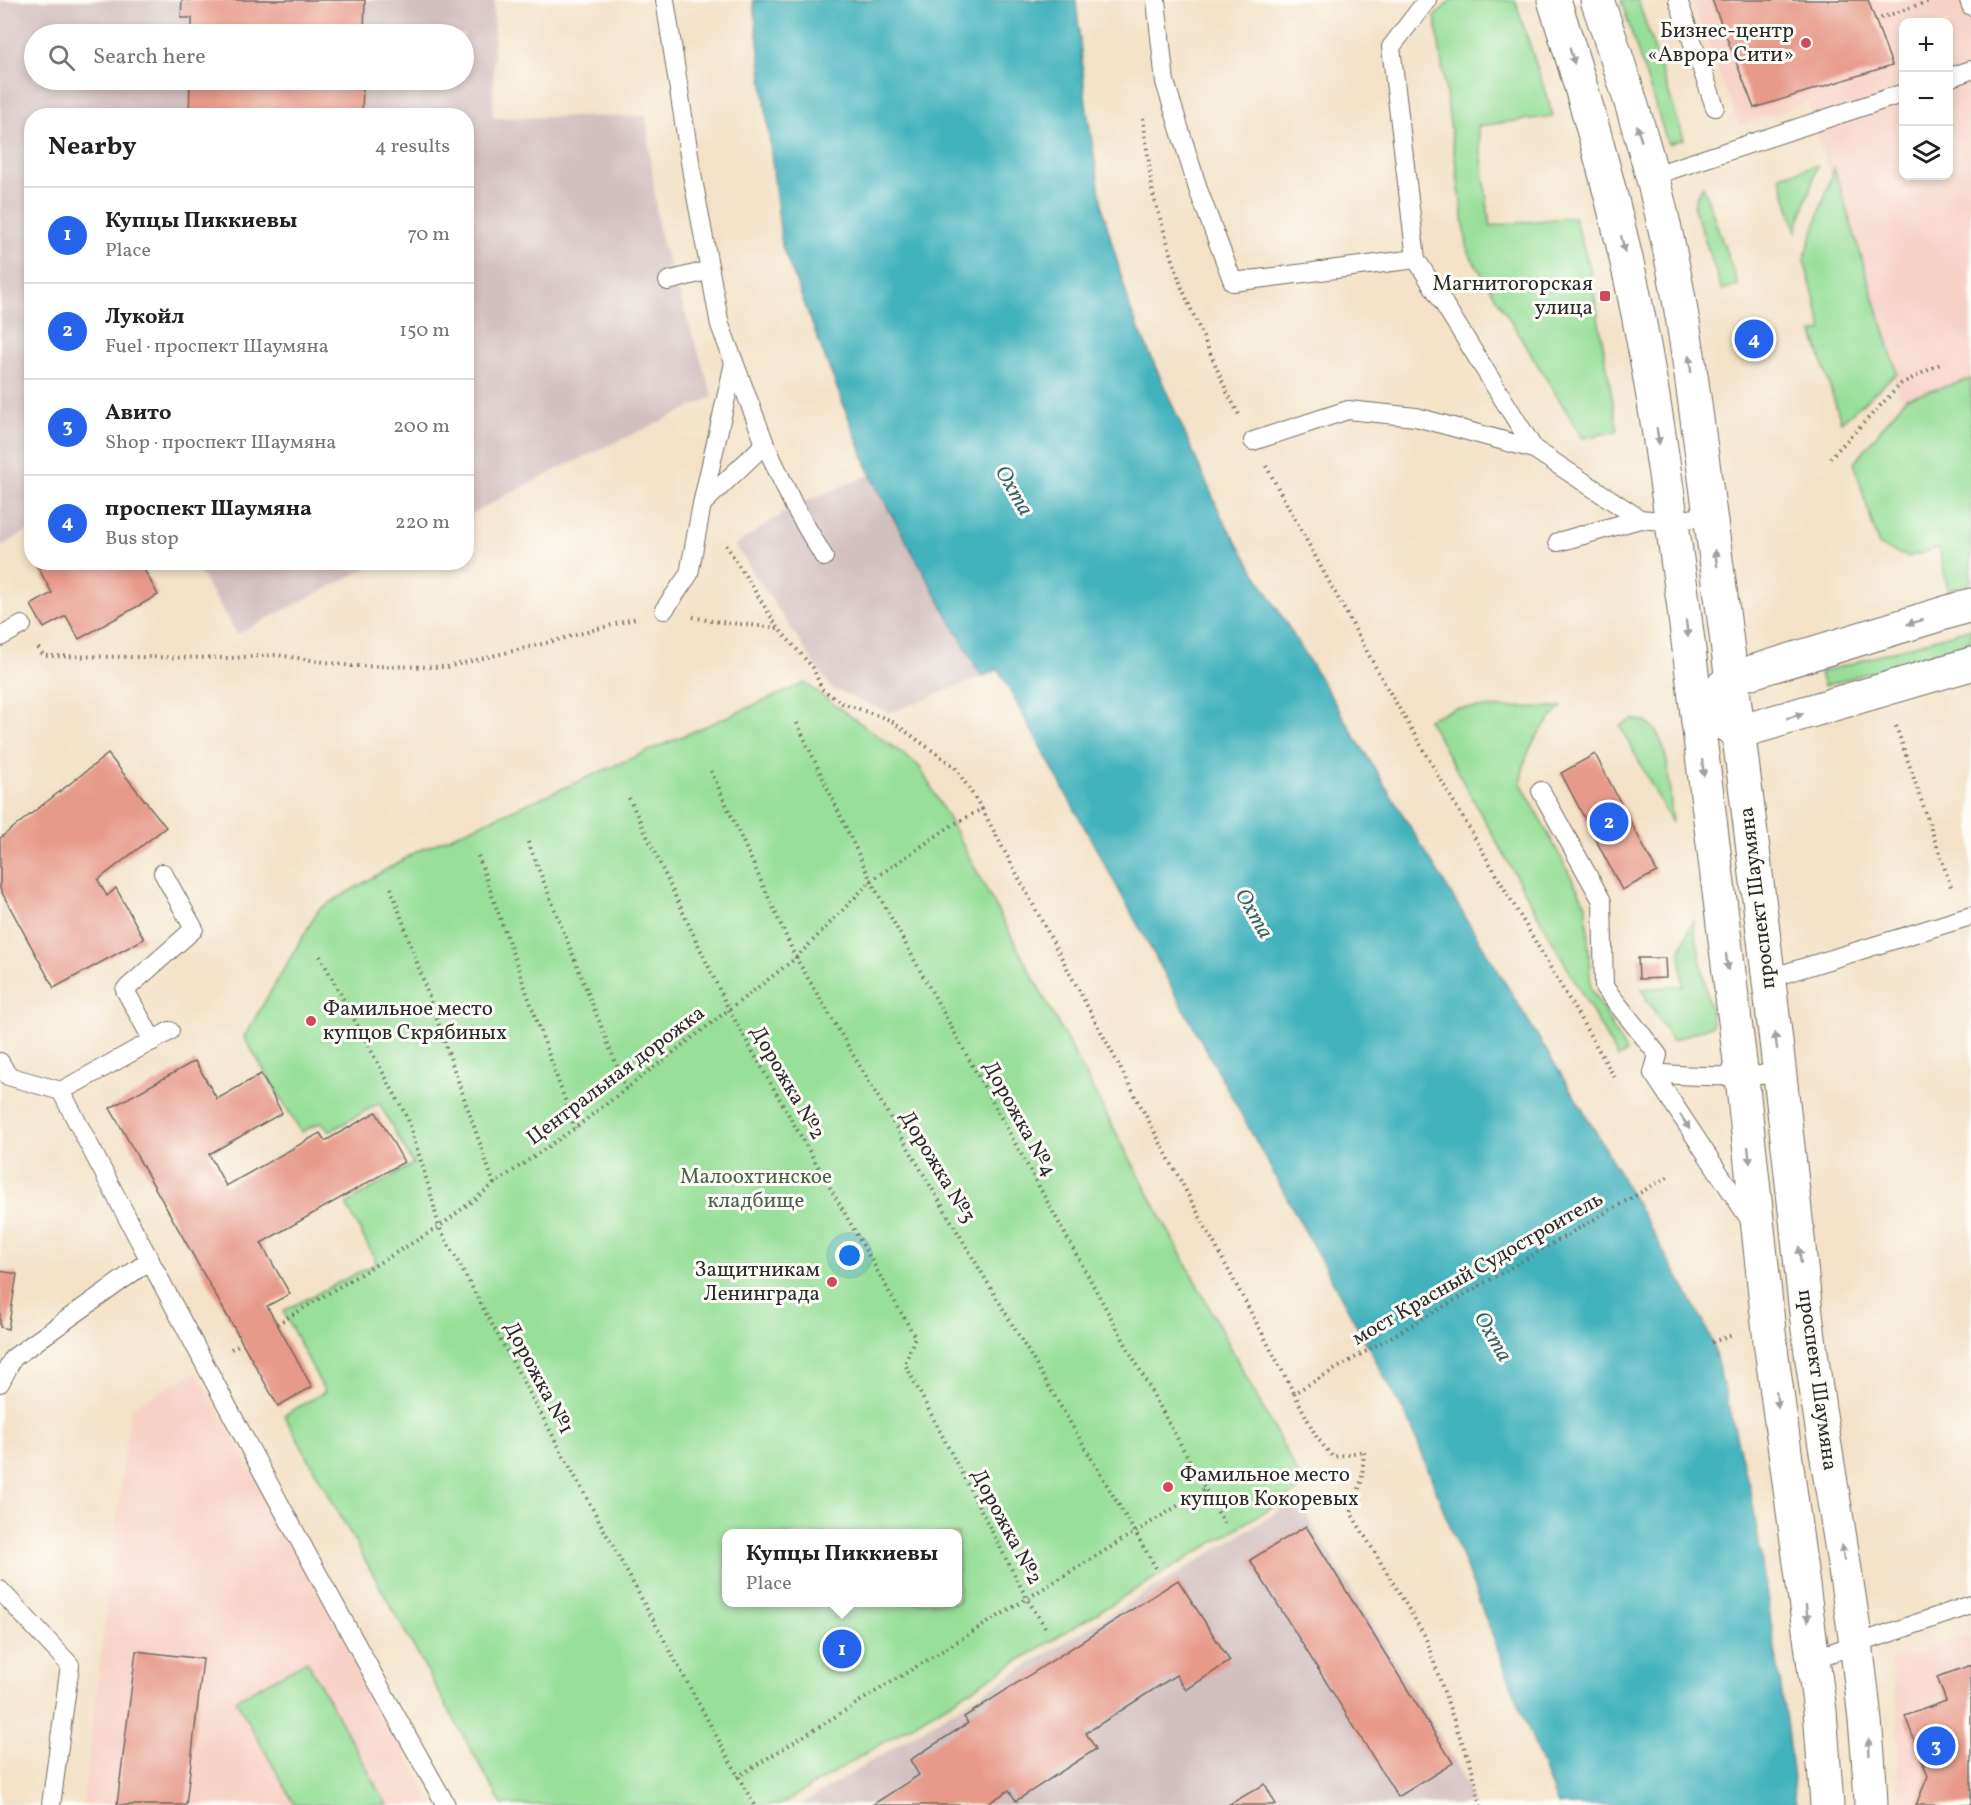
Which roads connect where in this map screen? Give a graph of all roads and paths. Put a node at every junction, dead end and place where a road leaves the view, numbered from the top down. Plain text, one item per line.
1 (665, 0) edge
2 (1156, 0) edge
3 (1427, 0) edge
4 (1554, 0) edge
5 (1597, 0) edge
6 (1678, 0) edge
7 (1932, 0) edge
8 (1969, 0) edge
9 (1971, 6) edge
10 (1875, 20) dead end
11 (1971, 70) edge
12 (1953, 76) edge
13 (1899, 95) edge
14 (1715, 106) dead end
15 (1142, 110) dead end
16 (1652, 176) junction
17 (1416, 259) junction
18 (710, 270) junction
19 (668, 281) dead end
20 (734, 363) junction
21 (1942, 363) dead end
22 (1253, 441) junction
23 (765, 444) junction
24 (1534, 449) junction
25 (1830, 458) dead end
26 (702, 504) junction
27 (1710, 515) junction
28 (1656, 521) junction
29 (1558, 542) dead end
30 (824, 557) dead end
31 (1971, 605) edge
32 (664, 610) junction
33 (22, 625) joint
34 (778, 628) junction
35 (0, 637) edge
36 (1971, 664) edge
37 (1732, 678) junction
38 (1697, 710) junction
39 (796, 723) dead end
40 (1896, 726) dead end
41 (1739, 732) junction
42 (711, 771) dead end
43 (1541, 791) dead end
44 (629, 798) dead end
45 (982, 809) junction
46 (528, 842) dead end
47 (478, 856) dead end
48 (163, 873) dead end
49 (871, 881) junction
50 (392, 888) dead end
51 (1966, 918) edge
52 (320, 956) dead end
53 (796, 958) junction
54 (1767, 979) junction
55 (729, 1010) junction
56 (170, 1031) dead end
57 (153, 1041) junction
58 (1653, 1073) junction
59 (1781, 1073) junction
60 (3, 1074) edge
61 (1615, 1078) dead end
62 (1742, 1078) junction
63 (626, 1089) junction
64 (61, 1091) junction
65 (575, 1128) junction
66 (1671, 1175) dead end
67 (494, 1184) junction
68 (439, 1227) junction
69 (1756, 1230) junction
70 (150, 1260) junction
71 (277, 1324) dead end
72 (1737, 1334) dead end
73 (1712, 1342) dead end
74 (0, 1383) edge
75 (1294, 1393) junction
76 (1205, 1489) junction
77 (1225, 1525) dead end
78 (1136, 1532) junction
79 (1156, 1568) dead end
80 (0, 1590) edge
81 (1027, 1599) junction
82 (1971, 1605) edge
83 (1047, 1630) dead end
84 (1857, 1644) junction
85 (1813, 1659) junction
86 (737, 1777) junction
87 (51, 1805) edge
88 (446, 1805) edge
89 (754, 1805) edge
90 (1481, 1805) edge
91 (1827, 1805) edge
92 (1871, 1805) edge

1 - 18 lane
2 - 17 lane
3 - 17 lane
4 -> 28 street, проспект Шаумяна
16 -> 5 street, проспект Шаумяна
6 - 14 lane
7 - 10 path
8 - 9 lane
11 - 12 lane
13 - 16 lane
15 - 22 path
27 -> 16 street, проспект Шаумяна
17 - 24 lane
18 - 19 lane
18 - 20 lane
20 - 23 lane
20 - 26 lane
21 - 25 path
22 - 24 lane
22 - 61 path
23 - 26 lane
23 - 30 lane
24 - 28 lane
26 - 32 lane
26 - 34 path
27 - 28 lane
37 -> 27 street, проспект Шаумяна
28 - 29 lane
28 -> 38 street, проспект Шаумяна
31 -> 37 street
32 - 33 path
32 - 34 path
33 - 35 lane
34 - 45 path
41 -> 36 street
37 - 38 street
37 - 41 street, проспект Шаумяна
38 - 41 street
38 -> 62 street, проспект Шаумяна
39 - 49 path, Дорожка №4
40 - 51 path
41 - 54 street, проспект Шаумяна
42 - 53 path, Дорожка №3
43 - 58 lane
44 - 55 path, Дорожка №2
45 - 49 path, Центральная дорожка
45 - 75 path
46 - 63 path
47 - 65 path
48 - 57 lane
49 - 53 path, Центральная дорожка
49 - 76 path, Дорожка №4
50 - 67 path
51 - 54 lane
52 - 68 path, Дорожка №1
53 - 55 path, Центральная дорожка
53 - 78 path, Дорожка №3
59 -> 54 street, проспект Шаумяна
55 - 63 path, Центральная дорожка
55 - 81 path, Дорожка №2
56 - 57 lane
57 - 64 lane
58 - 62 lane
58 -> 69 lane
59 - 62 lane
84 -> 59 street, проспект Шаумяна
60 - 64 lane
62 -> 69 street, проспект Шаумяна
63 - 65 path, Центральная дорожка
64 - 70 lane
65 - 67 path, Центральная дорожка
66 - 75 path, мост Красный Судостроитель
67 - 68 path, Центральная дорожка
68 - 71 path, Центральная дорожка
68 - 86 path, Дорожка №1
69 -> 85 street, проспект Шаумяна
70 - 74 lane
70 - 88 lane
72 - 73 path
75 - 90 path
76 - 77 path, Дорожка №4
76 - 78 path
78 - 79 path, Дорожка №3
78 - 81 path
80 - 87 lane
81 - 83 path, Дорожка №2
81 - 86 path
82 - 84 lane
84 - 85 lane
92 -> 84 street, проспект Шаумяна
85 - 91 street, проспект Шаумяна
86 - 89 path, Дорожка №1

